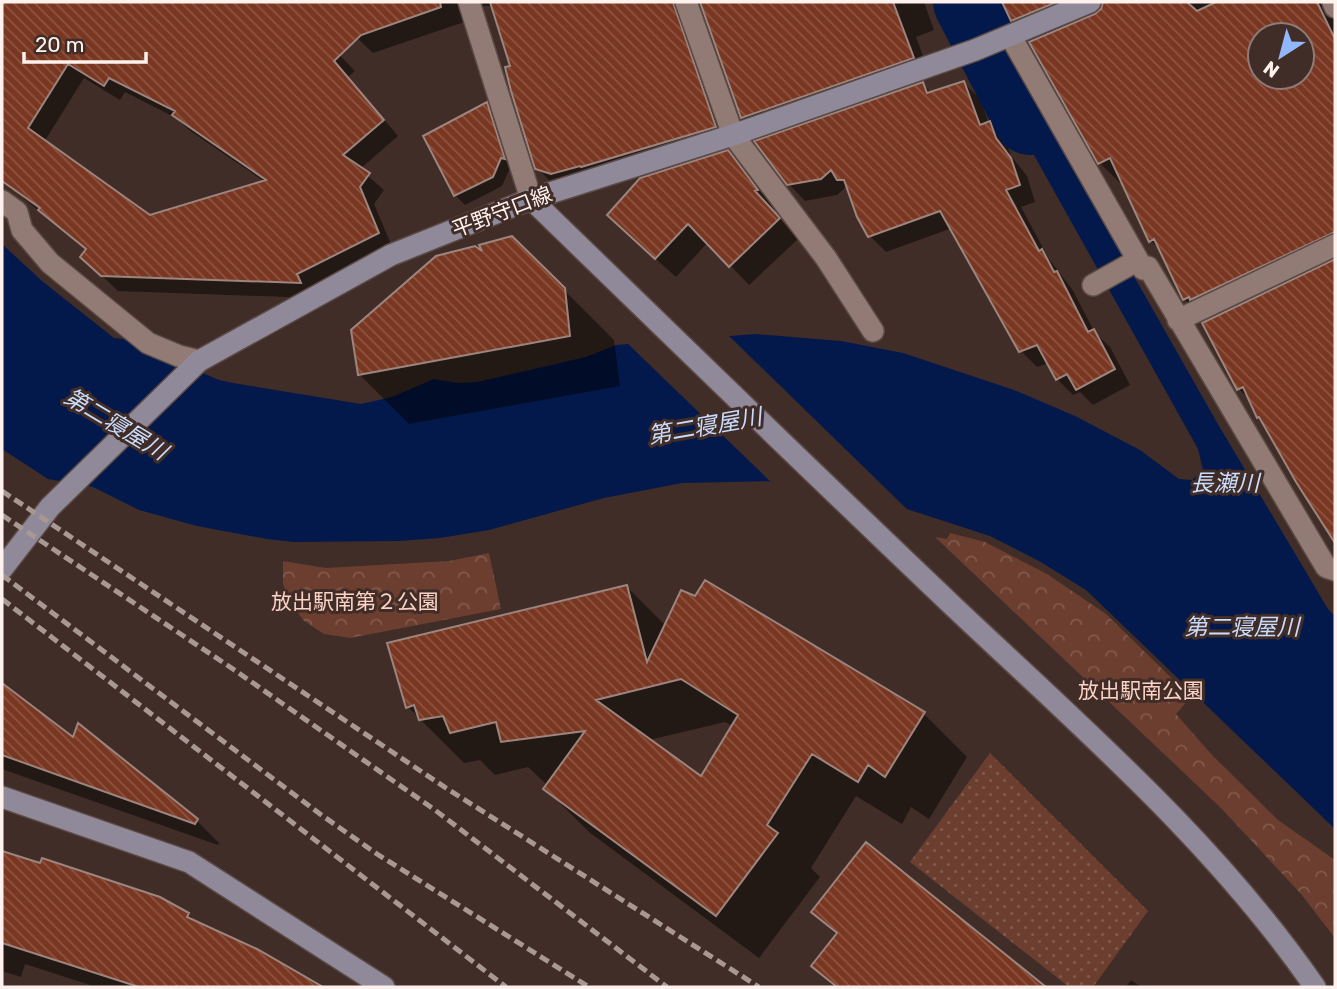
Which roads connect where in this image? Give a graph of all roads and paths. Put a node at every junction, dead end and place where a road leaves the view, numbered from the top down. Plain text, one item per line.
1 (469, 2) edge
2 (686, 2) edge
3 (1090, 2) edge
4 (1333, 2) edge
5 (1335, 7) edge
6 (1007, 38) junction
7 (733, 135) junction
8 (531, 199) junction
9 (2, 201) edge
10 (1335, 245) edge
11 (1135, 262) junction
12 (1096, 284) dead end
13 (1178, 320) junction
14 (873, 331) dead end
15 (197, 363) junction
16 (2, 569) edge
17 (1335, 570) edge
18 (2, 797) edge
19 (383, 987) edge
20 (1315, 987) edge

1 - 8 street
2 - 7 street
3 - 6 street, 平野守口線
4 - 5 street
6 - 7 street, 平野守口線
6 - 11 street
7 - 8 street, 平野守口線
7 - 14 street
8 - 15 street, 平野守口線
8 - 20 street
9 - 15 street
10 - 13 street
11 - 12 street
11 - 13 street
13 - 17 street
15 - 16 street, 平野守口線
18 - 19 street

